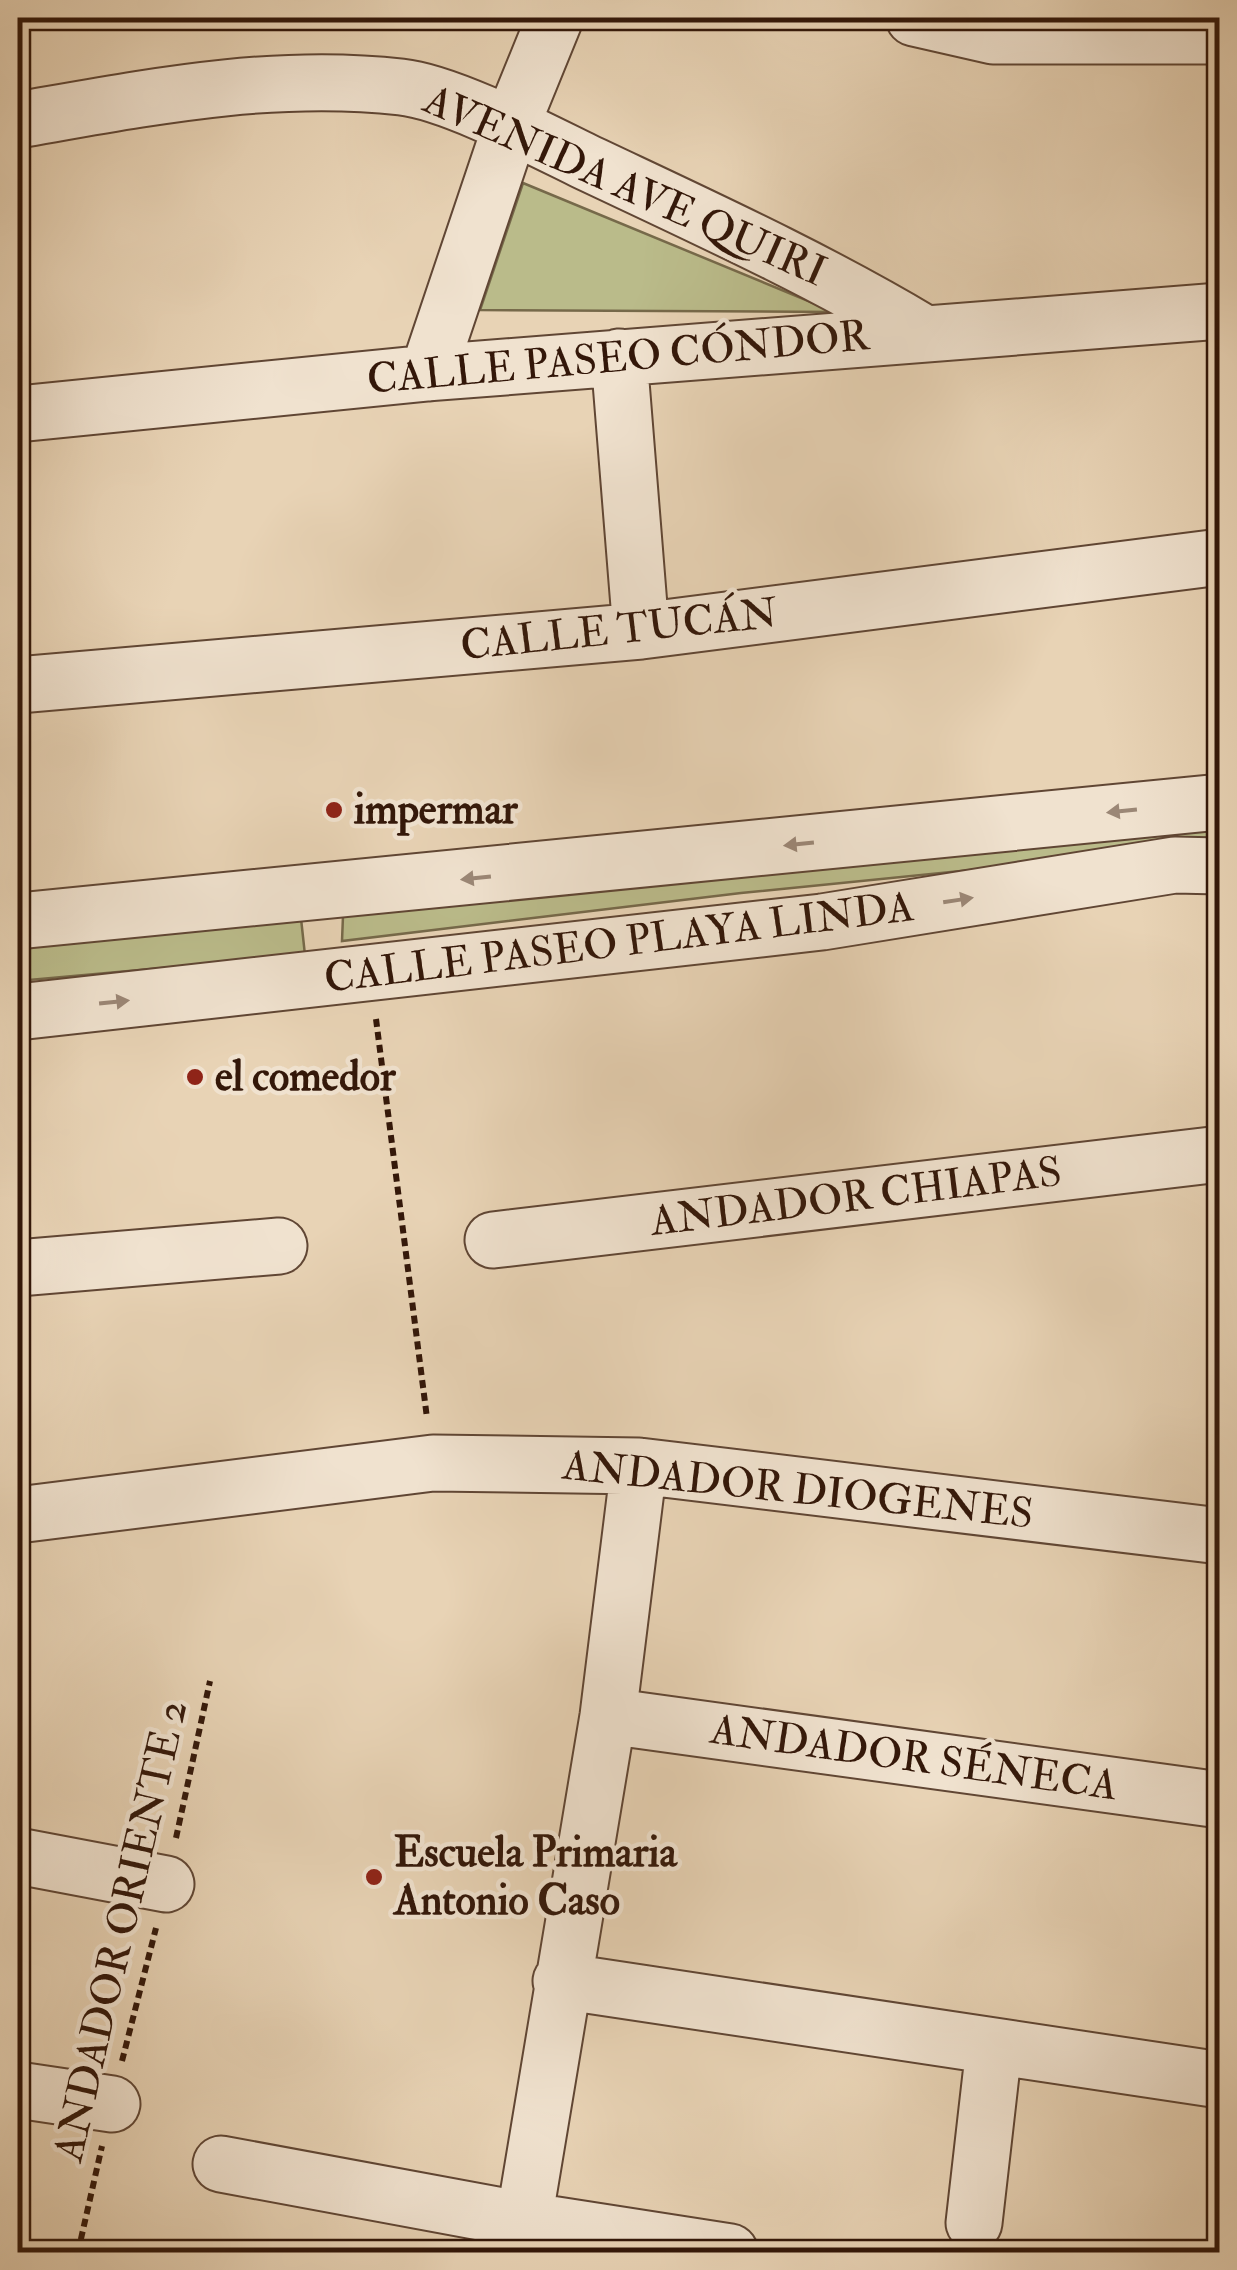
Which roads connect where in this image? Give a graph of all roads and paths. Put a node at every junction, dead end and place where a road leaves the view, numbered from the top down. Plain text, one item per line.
1 (555, 18) edge
2 (914, 18) edge
3 (1220, 36) edge
4 (18, 120) edge
5 (511, 126) junction
6 (1220, 311) edge
7 (922, 332) junction
8 (619, 357) junction
9 (428, 372) junction
10 (18, 414) edge
11 (1220, 557) edge
12 (642, 631) junction
13 (18, 685) edge
14 (1220, 802) edge
15 (1220, 866) edge
16 (317, 894) junction
17 (18, 921) edge
18 (348, 976) junction
19 (18, 1012) edge
20 (1220, 1154) edge
21 (493, 1240) dead end
22 (279, 1246) dead end
23 (18, 1268) edge
24 (433, 1463) junction
25 (640, 1466) junction
26 (18, 1515) edge
27 (1220, 1536) edge
28 (210, 1681) dead end
29 (608, 1716) junction
30 (1220, 1800) edge
31 (18, 1856) edge
32 (166, 1884) junction
33 (561, 1981) junction
34 (994, 2048) junction
35 (1220, 2080) edge
36 (18, 2090) edge
37 (112, 2104) junction
38 (222, 2164) dead end
39 (974, 2223) dead end
40 (535, 2232) edge
41 (78, 2252) edge
42 (730, 2252) edge

1 - 5 street
2 - 3 street
4 - 5 street, AVENIDA AVE QUIRI
5 - 7 street, AVENIDA AVE QUIRI
5 - 9 street
6 - 7 street, CALLE PASEO CÓNDOR
7 - 8 street, CALLE PASEO CÓNDOR
8 - 9 street, CALLE PASEO CÓNDOR
8 - 12 street
9 - 10 street, CALLE PASEO CÓNDOR
11 - 12 street, CALLE TUCÁN
12 - 13 street, CALLE TUCÁN
14 -> 16 street, CALLE PASEO PLAYA LINDA
18 -> 15 street, CALLE PASEO PLAYA LINDA
16 - 17 street, CALLE PASEO PLAYA LINDA
16 - 18 street
19 -> 18 street, CALLE PASEO PLAYA LINDA
18 - 24 path
20 - 21 street, ANDADOR CHIAPAS
22 - 23 street
24 - 25 street, ANDADOR DIOGENES
24 - 26 street, ANDADOR DIOGENES
25 - 27 street, ANDADOR DIOGENES
25 - 29 street
28 - 32 path, ANDADOR ORIENTE 2
29 - 30 street, ANDADOR SÉNECA
29 - 33 street
31 - 32 street
32 - 37 path, ANDADOR ORIENTE 2
33 - 34 street
33 - 40 street
34 - 35 street
34 - 39 street
36 - 37 street
37 - 41 path, ANDADOR ORIENTE 2
38 - 40 street
40 - 42 street

